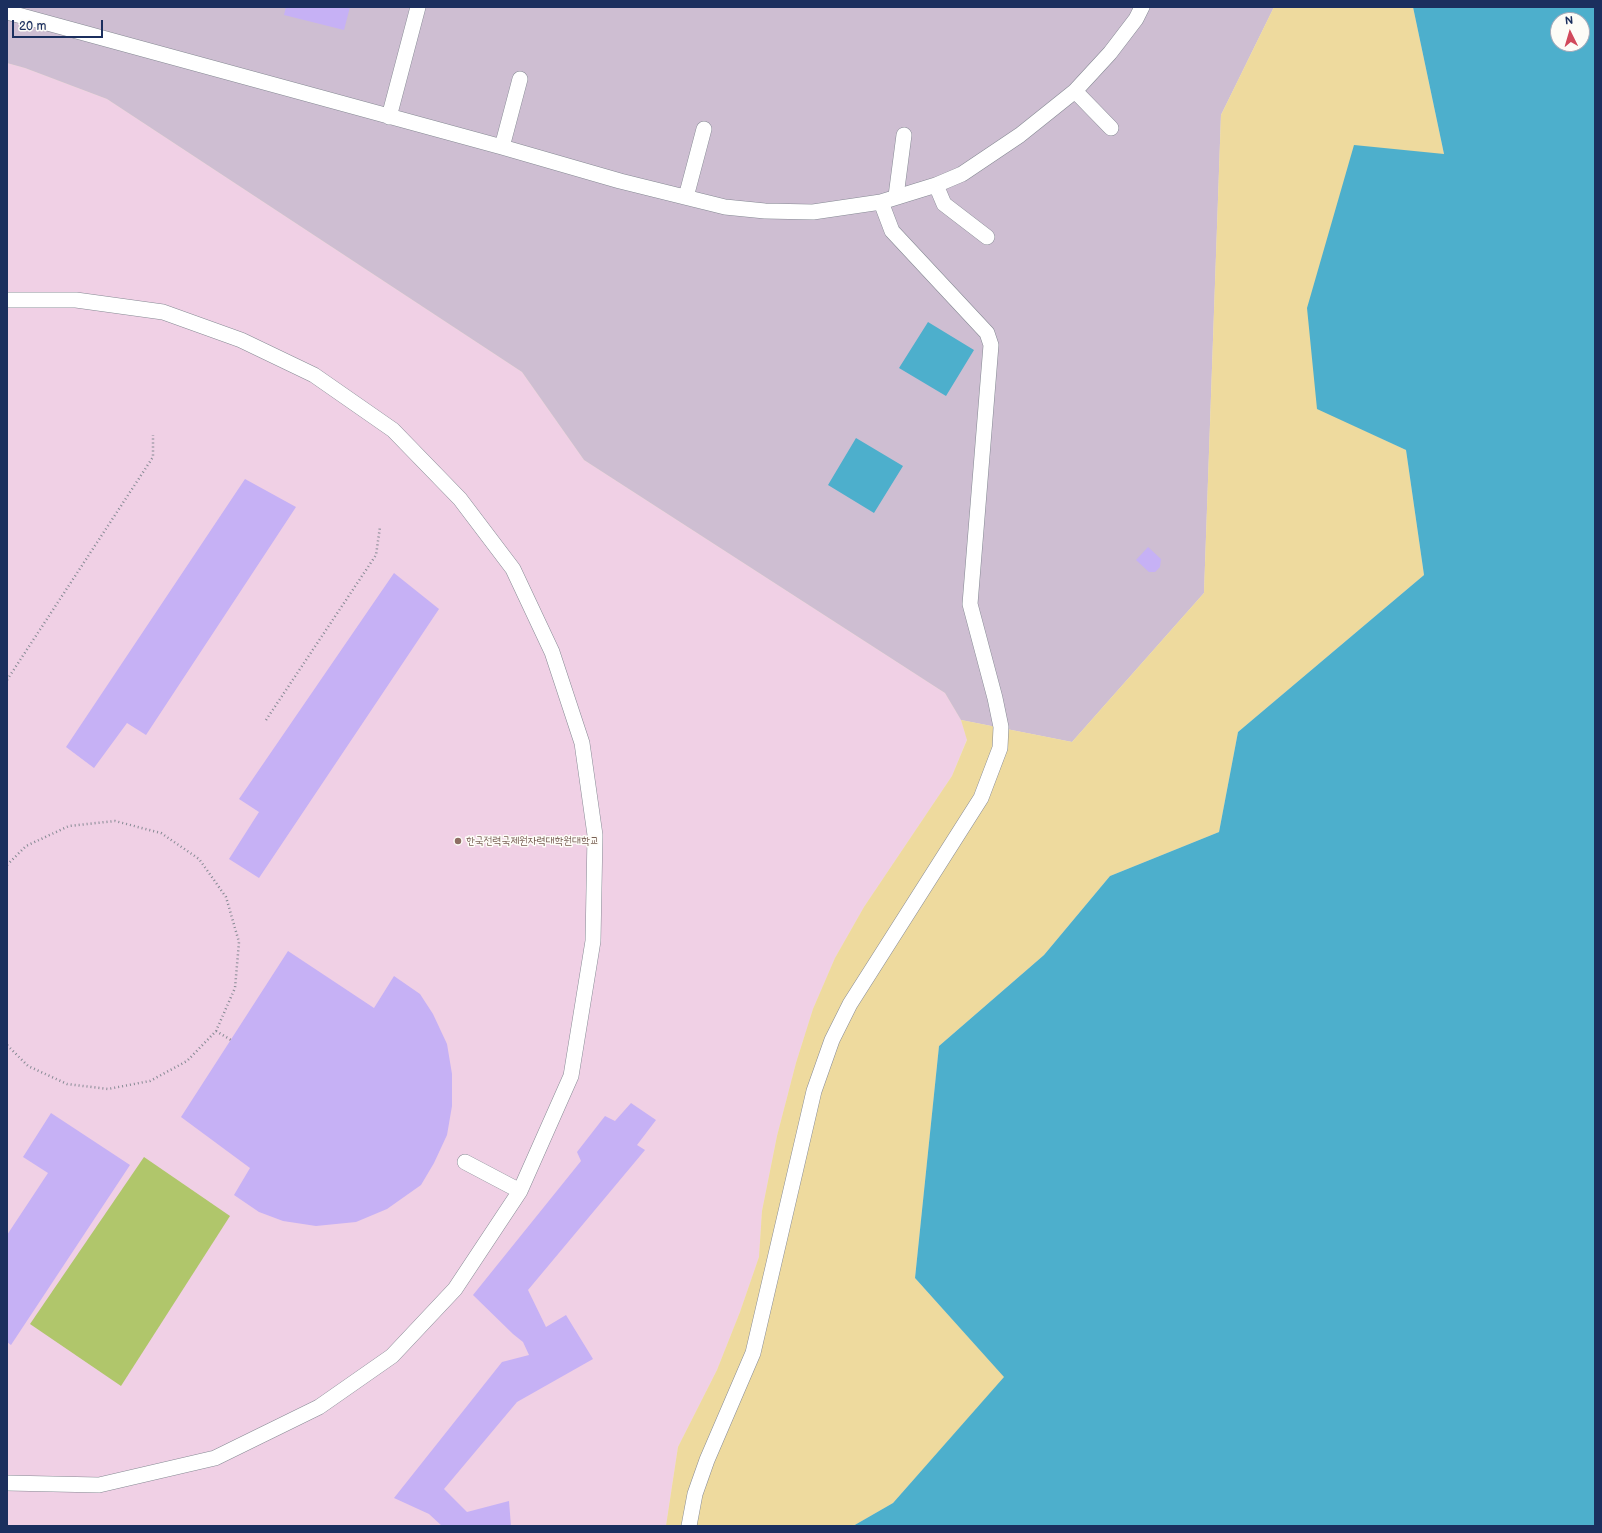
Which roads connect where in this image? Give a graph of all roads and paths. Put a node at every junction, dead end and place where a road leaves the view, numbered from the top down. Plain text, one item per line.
1 (418, 7) edge
2 (1142, 7) edge
3 (7, 12) edge
4 (520, 79) dead end
5 (1075, 90) junction
6 (389, 117) junction
7 (1111, 128) dead end
8 (704, 129) dead end
9 (904, 135) dead end
10 (502, 147) junction
11 (936, 185) junction
12 (896, 196) junction
13 (686, 197) junction
14 (881, 202) junction
15 (987, 237) dead end
16 (7, 300) edge
17 (153, 435) dead end
18 (380, 527) dead end
19 (7, 680) edge
20 (266, 720) dead end
21 (7, 865) edge
22 (216, 1030) junction
23 (231, 1040) dead end
24 (7, 1046) edge
25 (465, 1162) dead end
26 (520, 1191) junction
27 (7, 1483) edge
28 (689, 1526) edge

1 - 6 lane
2 - 5 lane
3 - 6 lane
4 - 10 lane
5 - 7 lane
5 - 11 lane
6 - 10 lane
8 - 13 lane
9 - 12 lane
10 - 13 lane
11 - 12 lane
11 - 15 lane
12 - 14 lane
13 - 14 lane
14 - 28 lane
16 - 26 lane
17 - 19 path
18 - 20 path
21 - 22 path
22 - 23 path
22 - 24 path
25 - 26 lane
26 - 27 lane

